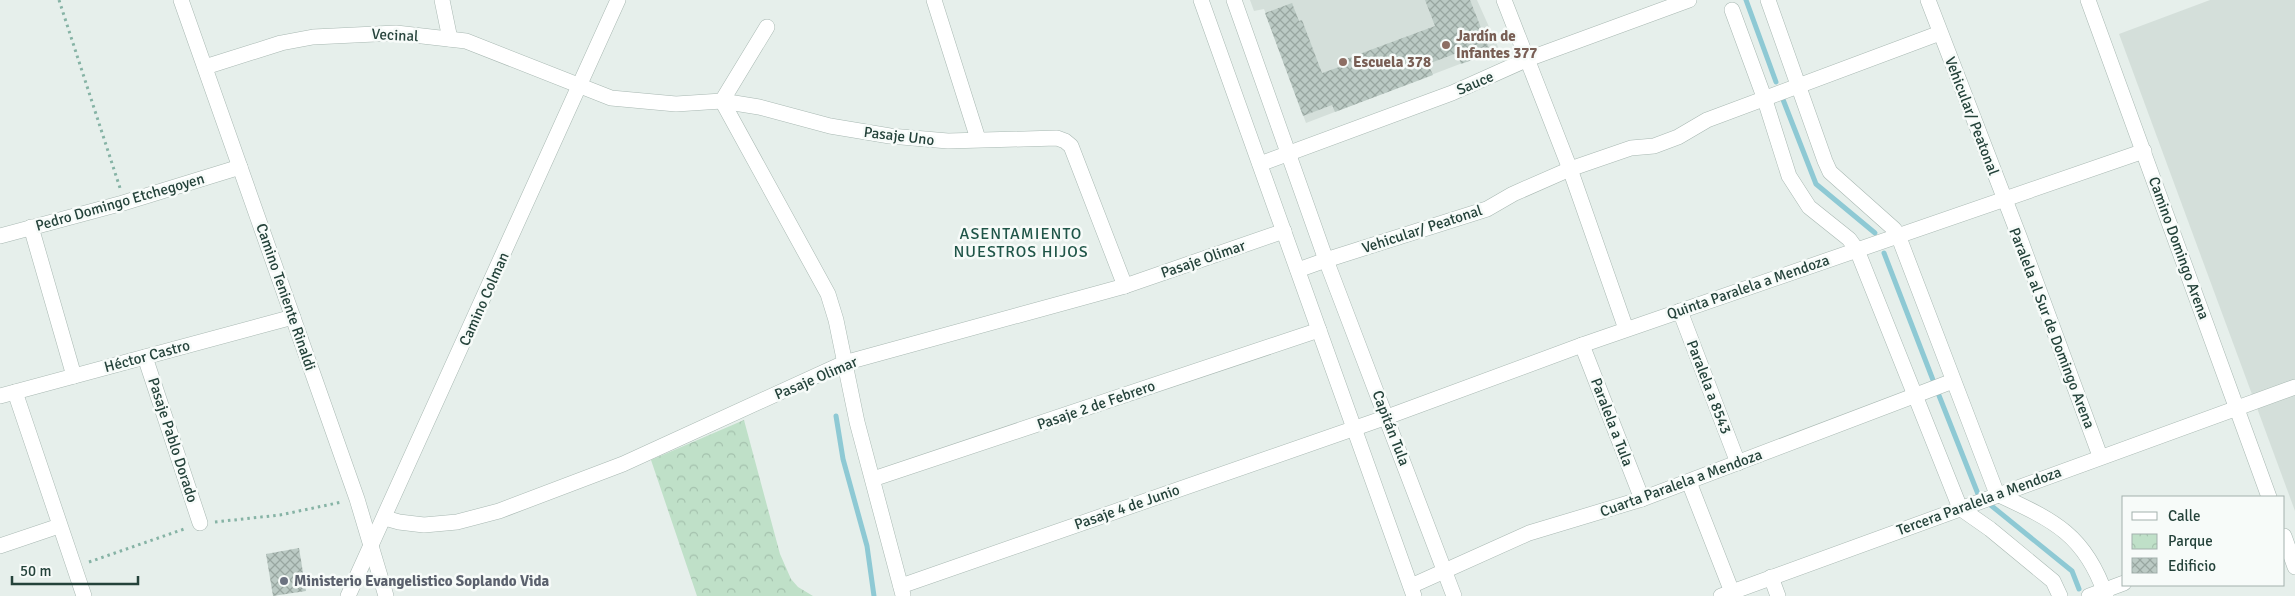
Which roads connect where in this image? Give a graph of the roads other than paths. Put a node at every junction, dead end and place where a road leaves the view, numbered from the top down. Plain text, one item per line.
1 (181, 0) edge
2 (442, 0) edge
3 (618, 0) edge
4 (934, 0) edge
5 (1201, 0) edge
6 (1234, 0) edge
7 (1504, 0) edge
8 (1689, 0) edge
9 (1768, 0) edge
10 (1928, 0) edge
11 (2088, 0) edge
12 (1732, 10) dead end
13 (766, 28) dead end
14 (1940, 33) junction
15 (450, 39) junction
16 (1528, 59) junction
17 (205, 67) junction
18 (1799, 84) junction
19 (580, 87) junction
20 (1764, 97) junction
21 (722, 101) junction
22 (978, 140) junction
23 (2144, 151) junction
24 (1288, 154) junction
25 (1260, 164) junction
26 (240, 167) junction
27 (1570, 169) junction
28 (2003, 199) junction
29 (31, 227) junction
30 (1284, 231) junction
31 (0, 236) edge
32 (1898, 236) junction
33 (1857, 250) junction
34 (1326, 260) junction
35 (1298, 270) junction
36 (1125, 286) junction
37 (1680, 311) junction
38 (293, 317) junction
39 (1626, 329) junction
40 (1319, 330) junction
41 (1582, 345) junction
42 (145, 357) junction
43 (844, 363) junction
44 (74, 376) junction
45 (1953, 381) junction
46 (2295, 387) edge
47 (7, 394) edge
48 (1916, 396) junction
49 (2237, 409) junction
50 (1386, 417) junction
51 (1354, 428) junction
52 (2100, 456) junction
53 (1738, 463) junction
54 (873, 479) junction
55 (1689, 482) junction
56 (1997, 494) junction
57 (2269, 496) edge
58 (1642, 499) junction
59 (1960, 508) junction
60 (385, 518) junction
61 (200, 523) dead end
62 (59, 526) junction
63 (2285, 539) edge
64 (0, 546) edge
65 (371, 547) junction
66 (2295, 567) edge
67 (1444, 571) junction
68 (1771, 577) junction
69 (2122, 584) edge
70 (902, 591) edge
71 (1412, 591) edge
72 (2105, 593) edge
73 (1727, 594) edge
74 (84, 596) edge
75 (348, 596) edge
76 (386, 596) edge
77 (1454, 596) edge
78 (1778, 596) edge
79 (2060, 596) edge
80 (2089, 596) edge

1 - 17 street, Camino Teniente Rinaldi
2 - 15 street
3 - 19 street, Camino Colman
4 - 22 street
5 - 25 street
6 - 24 street, Capitán Tula
7 - 16 street
8 - 16 street, Sauce
9 - 18 street
10 - 14 street, Vehicular/ Peatonal
11 - 23 street, Camino Domingo Arena
12 - 20 street
13 - 21 street
14 - 18 street, Vehicular/ Peatonal
14 - 28 street, Vehicular/ Peatonal
15 - 17 street, Vecinal
15 - 19 street, Vecinal
16 - 24 street, Sauce
16 - 27 street
17 - 26 street, Camino Teniente Rinaldi
18 - 20 street, Vehicular/ Peatonal
18 - 32 street
19 - 21 street, Pasaje Uno
19 - 60 street, Camino Colman
20 - 27 street, Vehicular/ Peatonal
20 - 33 street
21 - 22 street, Pasaje Uno
21 - 43 street
22 - 36 street, Pasaje Uno
23 - 28 street, Quinta Paralela a Mendoza
23 - 49 street, Camino Domingo Arena
24 - 25 street, Sauce
24 - 34 street, Capitán Tula
25 - 30 street
26 - 29 street, Pedro Domingo Etchegoyen
26 - 38 street, Camino Teniente Rinaldi
27 - 34 street, Vehicular/ Peatonal
27 - 39 street
28 - 32 street, Quinta Paralela a Mendoza
28 - 52 street, Paralela al Sur de Domingo Arena
29 - 31 street, Pedro Domingo Etchegoyen
29 - 44 street
30 - 35 street
30 - 36 street, Pasaje Olimar
32 - 33 street, Quinta Paralela a Mendoza
32 - 45 street
33 - 37 street, Quinta Paralela a Mendoza
33 - 48 street
34 - 35 street
34 - 50 street, Capitán Tula
35 - 40 street
36 - 43 street, Pasaje Olimar
37 - 39 street, Quinta Paralela a Mendoza
37 - 53 street, Paralela a 8543
38 - 42 street, Héctor Castro
38 - 65 street, Camino Teniente Rinaldi
39 - 41 street, Quinta Paralela a Mendoza
40 - 51 street
40 - 54 street, Pasaje 2 de Febrero
41 - 50 street, Quinta Paralela a Mendoza
41 - 58 street, Paralela a Tula
42 - 44 street, Héctor Castro
42 - 61 street, Pasaje Pablo Dorado
43 - 54 street
43 - 60 street, Pasaje Olimar
44 - 47 street, Héctor Castro
45 - 48 street, Cuarta Paralela a Mendoza
45 - 56 street
46 - 49 street, Tercera Paralela a Mendoza
47 - 62 street
48 - 53 street, Cuarta Paralela a Mendoza
48 - 59 street
49 - 52 street, Tercera Paralela a Mendoza
49 - 57 street, Camino Domingo Arena
50 - 51 street, Quinta Paralela a Mendoza
50 - 67 street, Capitán Tula
51 - 70 street, Pasaje 4 de Junio
51 - 71 street
52 - 56 street, Tercera Paralela a Mendoza
53 - 55 street, Cuarta Paralela a Mendoza
54 - 70 street
55 - 58 street, Cuarta Paralela a Mendoza
55 - 73 street
56 - 59 street, Tercera Paralela a Mendoza
56 - 72 street
58 - 67 street, Cuarta Paralela a Mendoza
59 - 68 street, Tercera Paralela a Mendoza
59 - 79 street
60 - 65 street, Camino Colman
62 - 64 street
62 - 74 street
63 - 66 street
65 - 75 street, Camino Colman
65 - 76 street, Camino Teniente Rinaldi
67 - 71 street, Cuarta Paralela a Mendoza
67 - 77 street, Capitán Tula
68 - 73 street, Tercera Paralela a Mendoza
68 - 78 street
69 - 72 street
72 - 80 street

